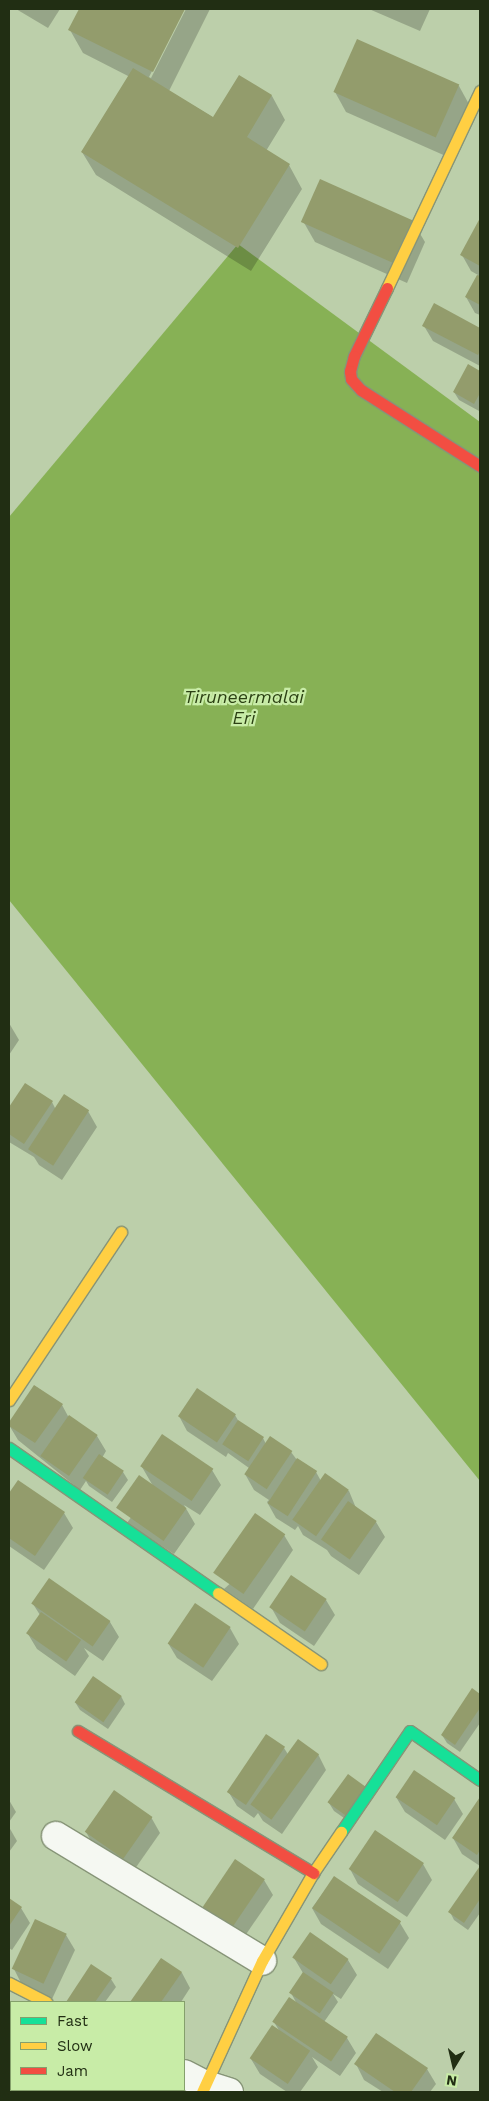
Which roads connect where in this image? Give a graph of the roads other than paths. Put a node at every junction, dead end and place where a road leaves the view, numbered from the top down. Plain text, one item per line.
1 (480, 91) edge
2 (480, 466) edge
3 (121, 1232) dead end
4 (9, 1400) edge
5 (9, 1448) edge
6 (321, 1664) dead end
7 (78, 1731) dead end
8 (480, 1780) edge
9 (56, 1836) dead end
10 (313, 1873) junction
11 (262, 1961) junction
12 (9, 1983) edge
13 (44, 2001) edge
14 (205, 2086) edge

1 - 2 street
3 - 4 street
5 - 6 street
7 - 10 street
8 - 10 street
9 - 11 street
10 - 11 street
11 - 14 street
12 - 13 street

